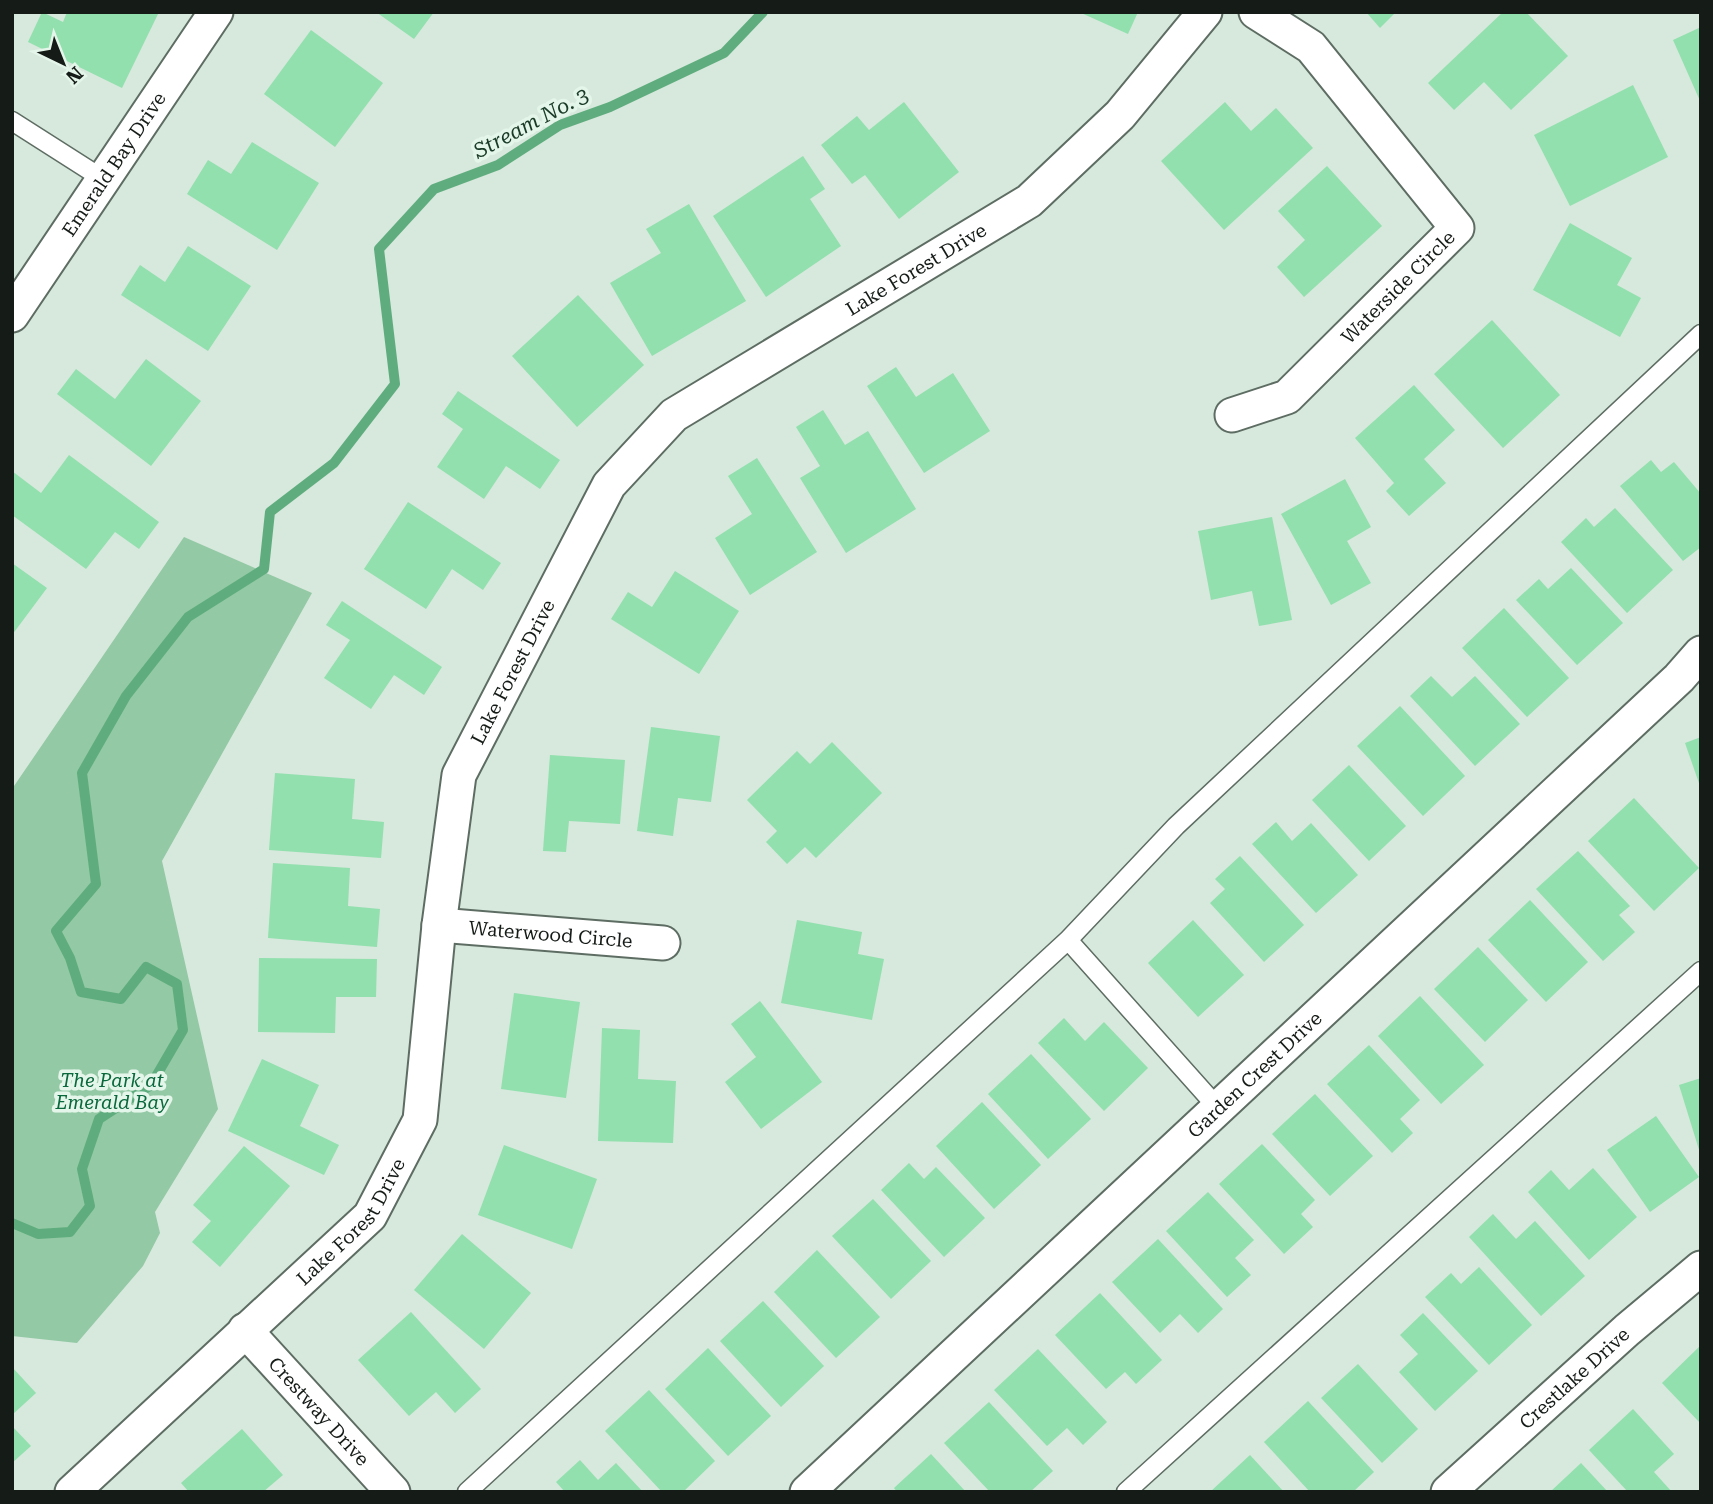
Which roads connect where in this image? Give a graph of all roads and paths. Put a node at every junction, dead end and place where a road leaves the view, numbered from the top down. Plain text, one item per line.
1 (216, 12) edge
2 (1205, 12) edge
3 (1256, 12) edge
4 (12, 121) edge
5 (103, 179) junction
6 (12, 315) edge
7 (1701, 334) edge
8 (1231, 415) dead end
9 (1701, 653) edge
10 (439, 925) junction
11 (1069, 940) junction
12 (663, 943) dead end
13 (1701, 971) edge
14 (1218, 1108) junction
15 (1701, 1268) edge
16 (245, 1330) junction
17 (72, 1492) edge
18 (393, 1492) edge
19 (467, 1492) edge
20 (807, 1492) edge
21 (1126, 1492) edge
22 (1448, 1492) edge

1 - 5 street, Emerald Bay Drive
2 - 10 street, Lake Forest Drive
3 - 8 street, Waterside Circle
4 - 5 lane
5 - 6 street, Emerald Bay Drive
7 - 11 lane
9 - 14 street, Garden Crest Drive
10 - 12 street, Waterwood Circle
10 - 16 street, Lake Forest Drive
11 - 14 lane
11 - 19 lane
13 - 21 lane
14 - 20 street, Garden Crest Drive
15 - 22 street, Crestlake Drive
16 - 17 street, Lake Forest Drive
16 - 18 street, Crestway Drive

